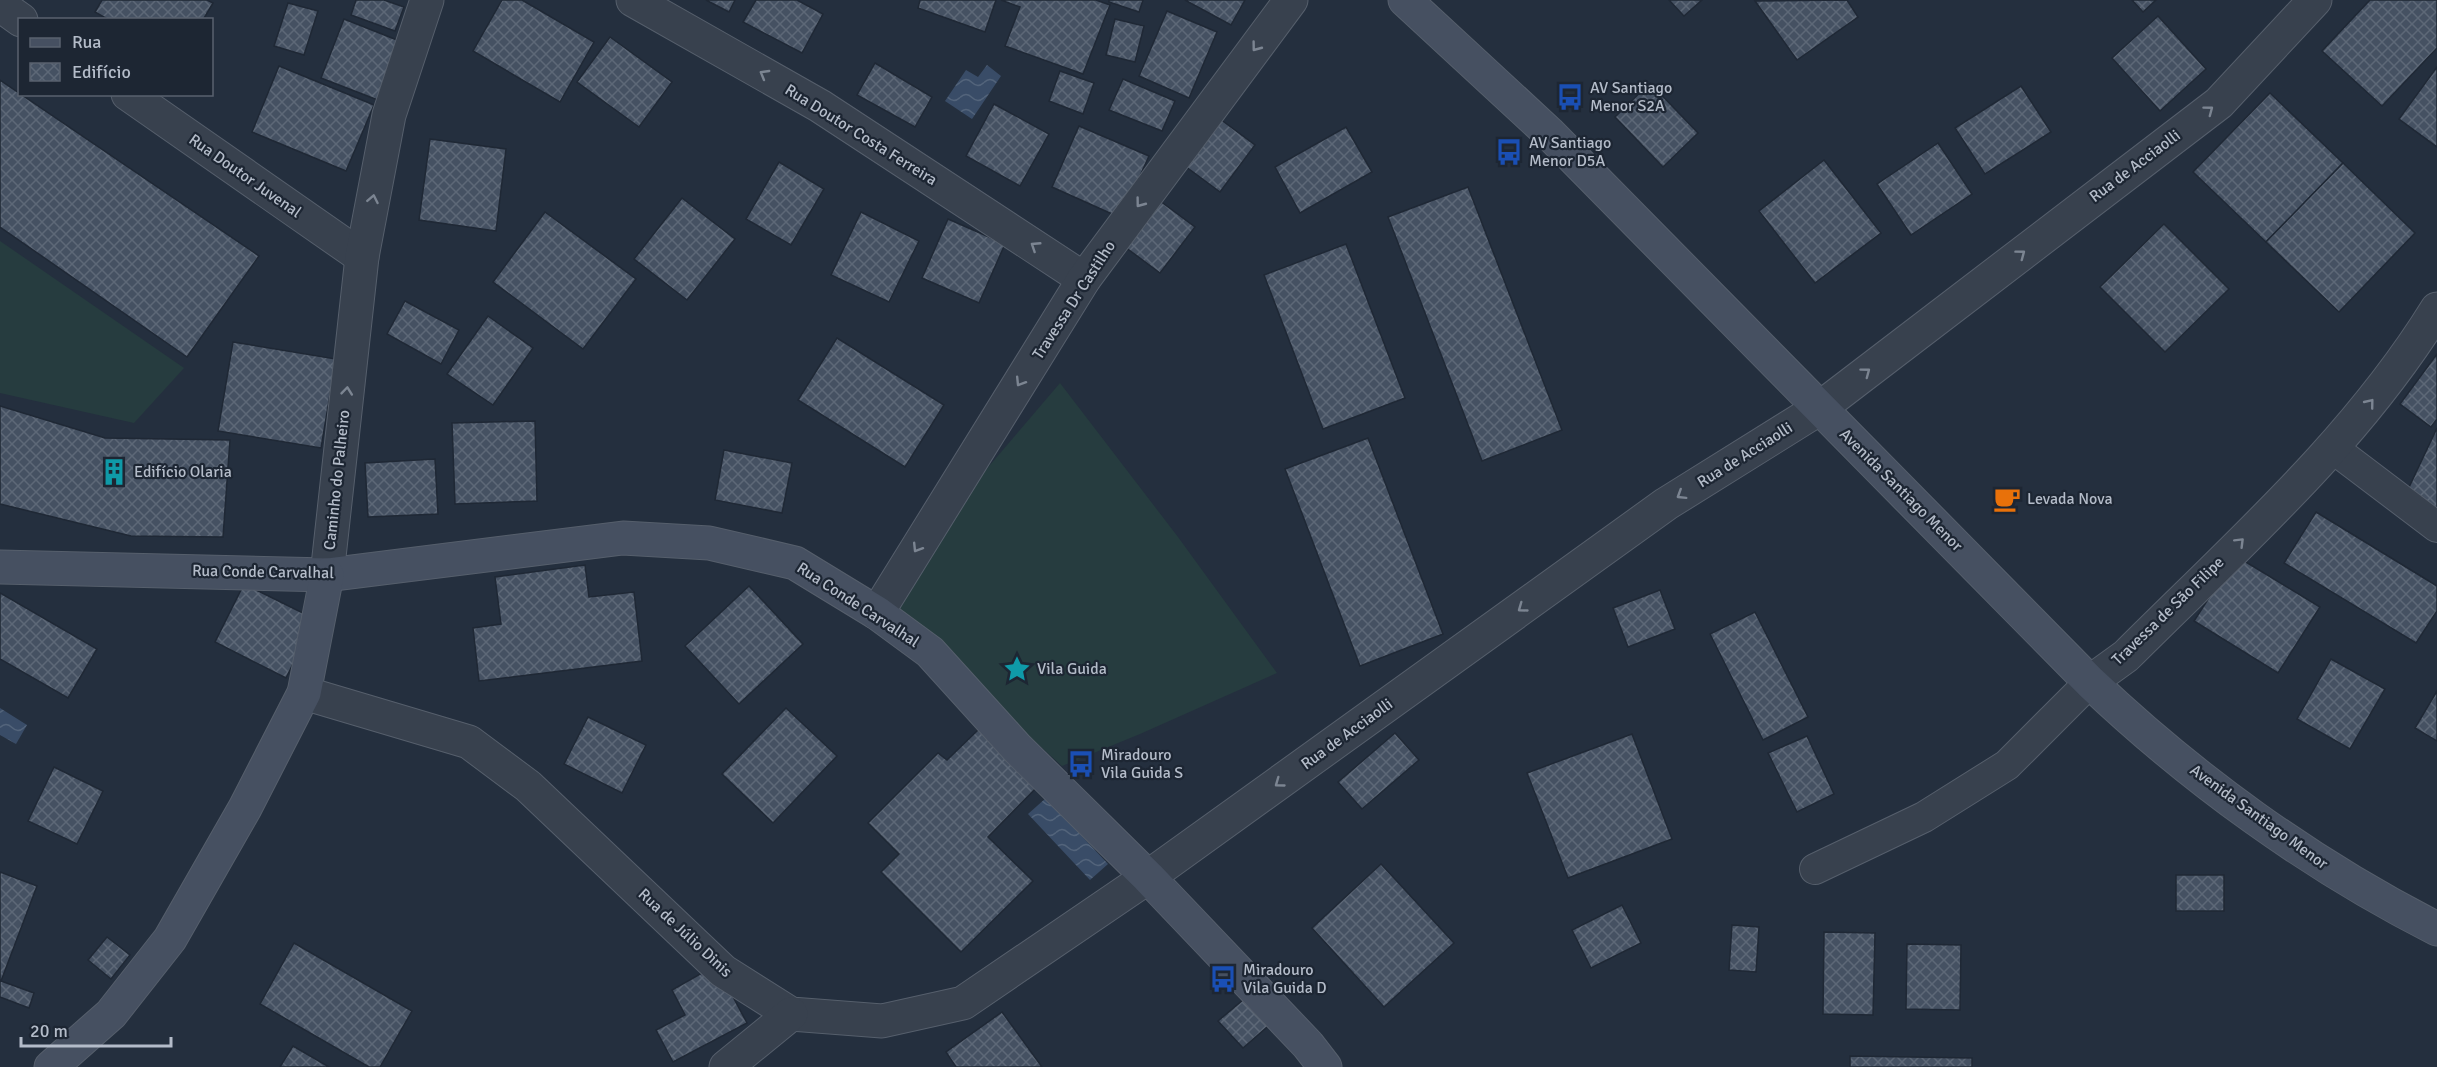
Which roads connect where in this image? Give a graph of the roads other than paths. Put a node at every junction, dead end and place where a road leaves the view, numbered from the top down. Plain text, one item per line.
1 (427, 0) edge
2 (633, 0) edge
3 (1291, 0) edge
4 (1405, 0) edge
5 (2315, 0) edge
6 (0, 5) edge
7 (18, 18) edge
8 (131, 96) edge
9 (362, 257) junction
10 (1084, 279) junction
11 (2437, 309) edge
12 (1820, 408) junction
13 (2334, 449) junction
14 (2437, 527) edge
15 (0, 567) edge
16 (327, 575) junction
17 (877, 613) junction
18 (2090, 682) junction
19 (304, 693) junction
20 (1815, 869) dead end
21 (1148, 877) junction
22 (2437, 928) edge
23 (790, 1014) junction
24 (51, 1067) edge
25 (726, 1067) edge
26 (1325, 1067) edge

9 -> 1 street, Caminho do Palheiro
10 -> 2 street, Rua Doutor Costa Ferreira
3 -> 10 street, Travessa Dr Castilho
4 - 12 street, Avenida Santiago Menor
12 -> 5 street, Rua de Acciaolli
6 - 7 street
8 - 9 street, Rua Doutor Juvenal
16 -> 9 street, Caminho do Palheiro
10 -> 17 street, Travessa Dr Castilho
13 -> 11 street, Travessa de São Filipe
12 - 18 street, Avenida Santiago Menor
12 -> 21 street, Rua de Acciaolli
13 - 14 lane
18 -> 13 street, Travessa de São Filipe
15 - 16 street, Rua Conde Carvalhal
16 - 17 street, Rua Conde Carvalhal
16 - 19 street, Caminho do Palheiro
17 - 21 street, Rua Conde Carvalhal
18 - 20 lane, Travessa de São Filipe
18 - 22 street, Avenida Santiago Menor
19 - 23 street, Rua de Júlio Dinis
19 - 24 street, Caminho do Palheiro
21 - 23 street, Rua de Júlio Dinis
21 - 26 street, Rua Conde Carvalhal
23 - 25 street

